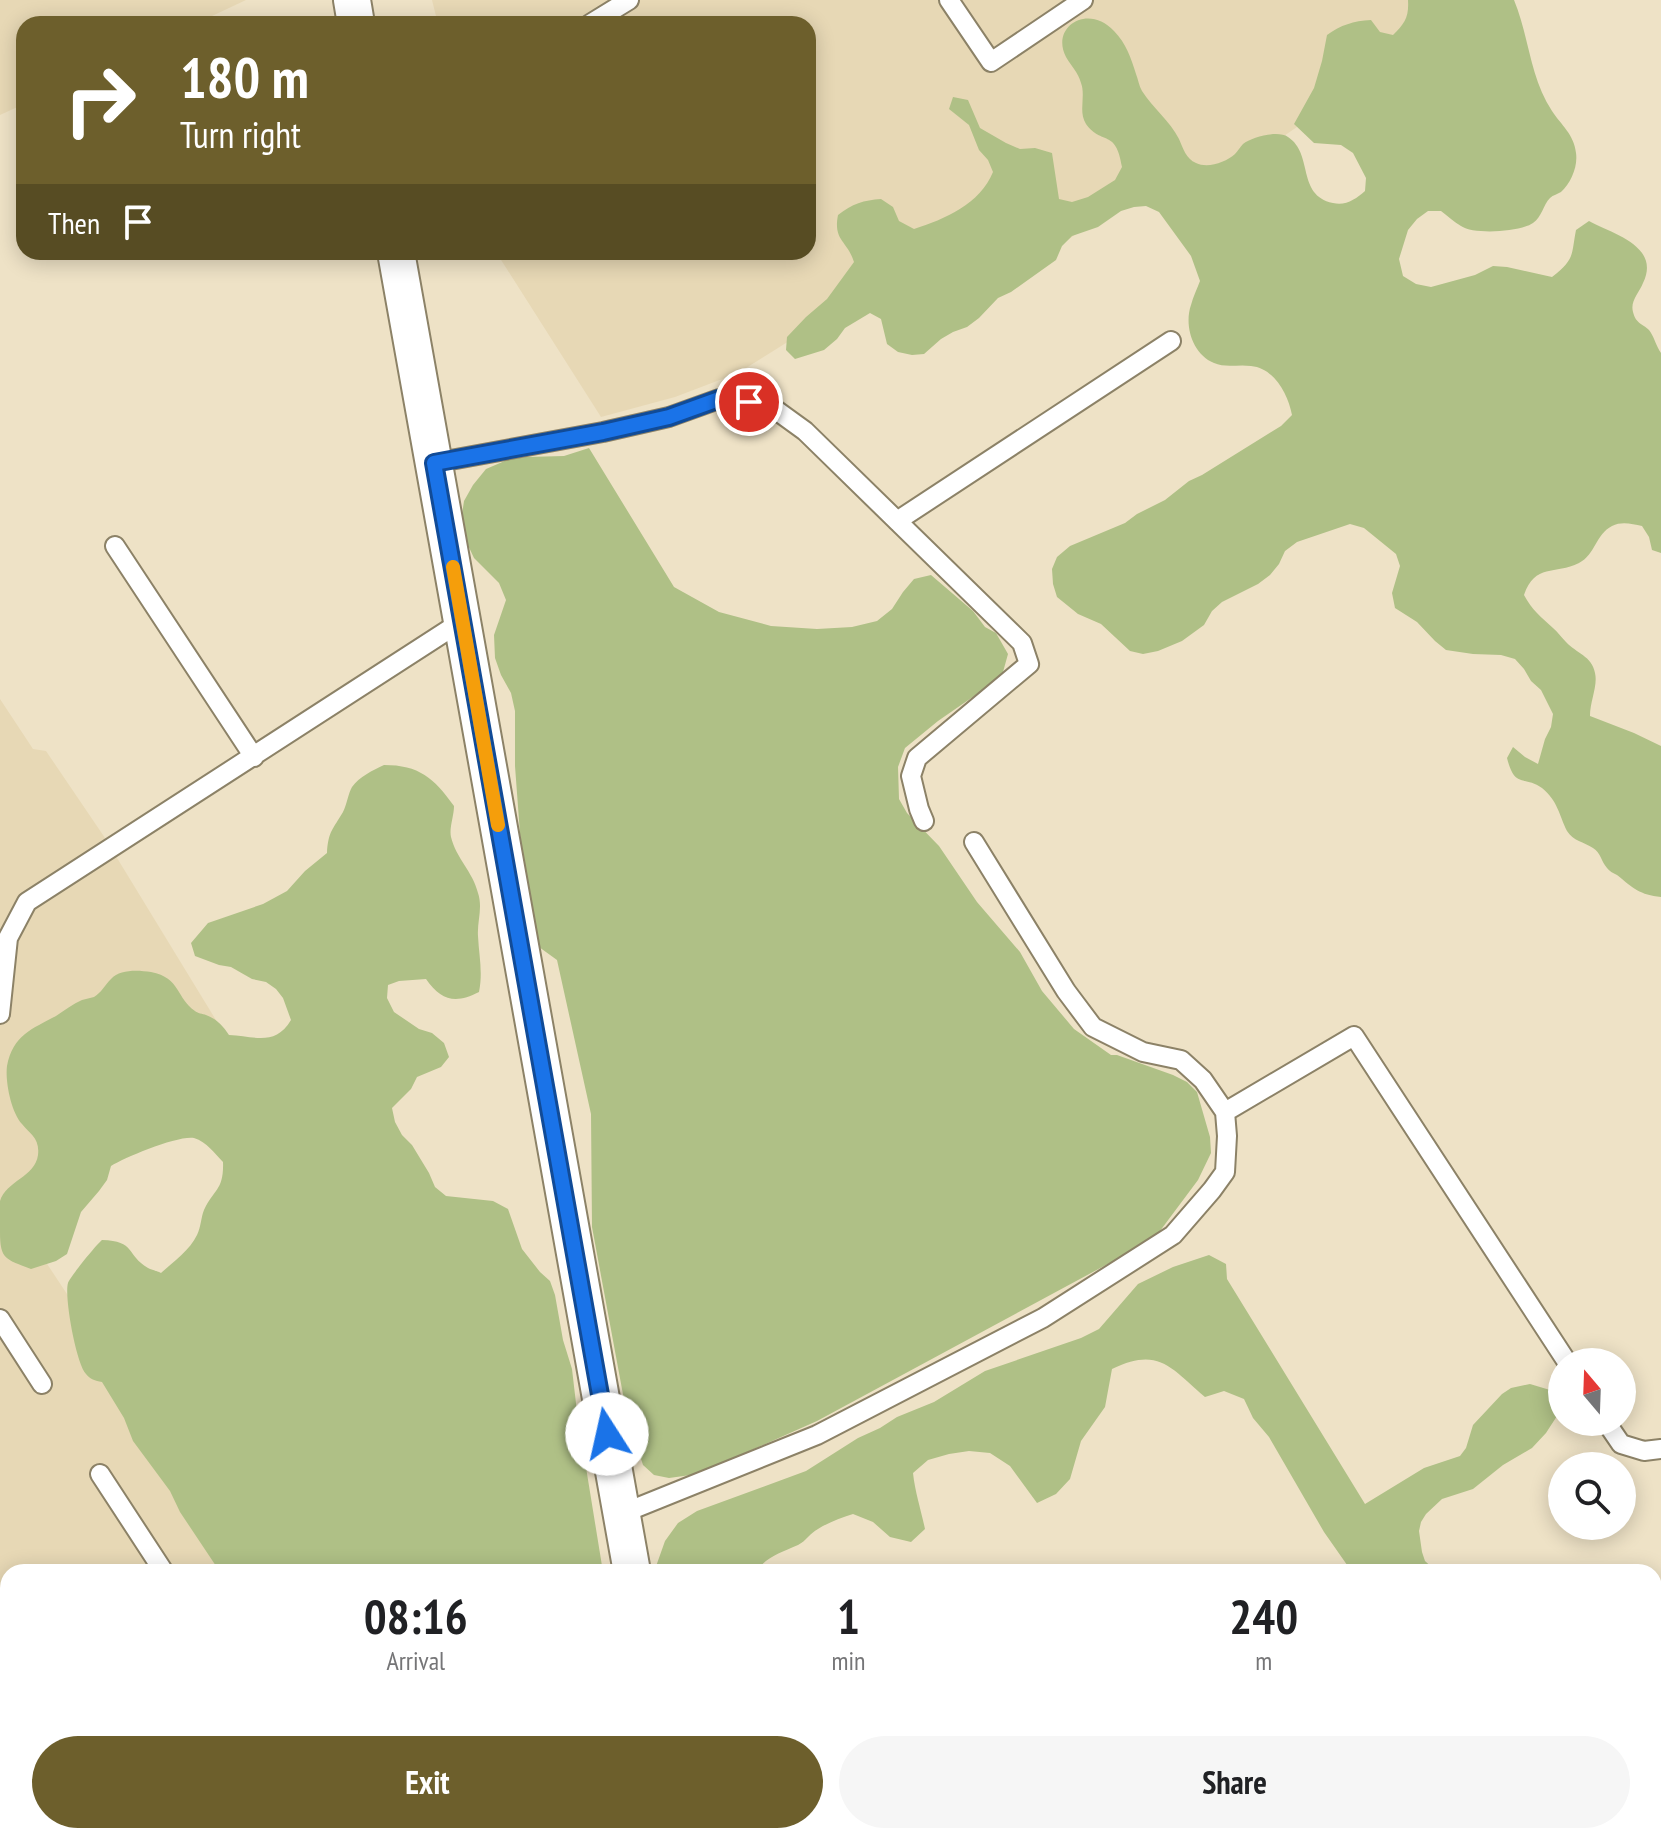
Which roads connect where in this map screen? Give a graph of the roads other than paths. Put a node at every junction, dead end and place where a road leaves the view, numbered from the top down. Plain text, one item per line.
1 (629, 0) edge
2 (949, 0) edge
3 (1083, 0) edge
4 (603, 16) edge
5 (397, 260) edge
6 (1171, 341) dead end
7 (434, 463) junction
8 (897, 521) junction
9 (115, 546) dead end
10 (462, 621) junction
11 (254, 757) junction
12 (924, 821) dead end
13 (974, 842) dead end
14 (0, 1014) edge
15 (1225, 1112) junction
16 (0, 1319) edge
17 (1558, 1348) edge
18 (42, 1384) dead end
19 (1616, 1436) edge
20 (1661, 1449) edge
21 (100, 1474) dead end
22 (621, 1514) junction
23 (159, 1564) edge
24 (630, 1564) edge

1 - 4 lane
2 - 3 lane
5 - 7 street
6 - 8 lane
7 - 8 lane
7 - 10 street
8 - 12 lane
9 - 11 lane
10 - 11 lane
10 - 22 street
11 - 14 lane
13 - 15 lane
15 - 17 lane
15 - 22 lane
16 - 18 lane
19 - 20 lane
21 - 23 lane
22 - 24 street

